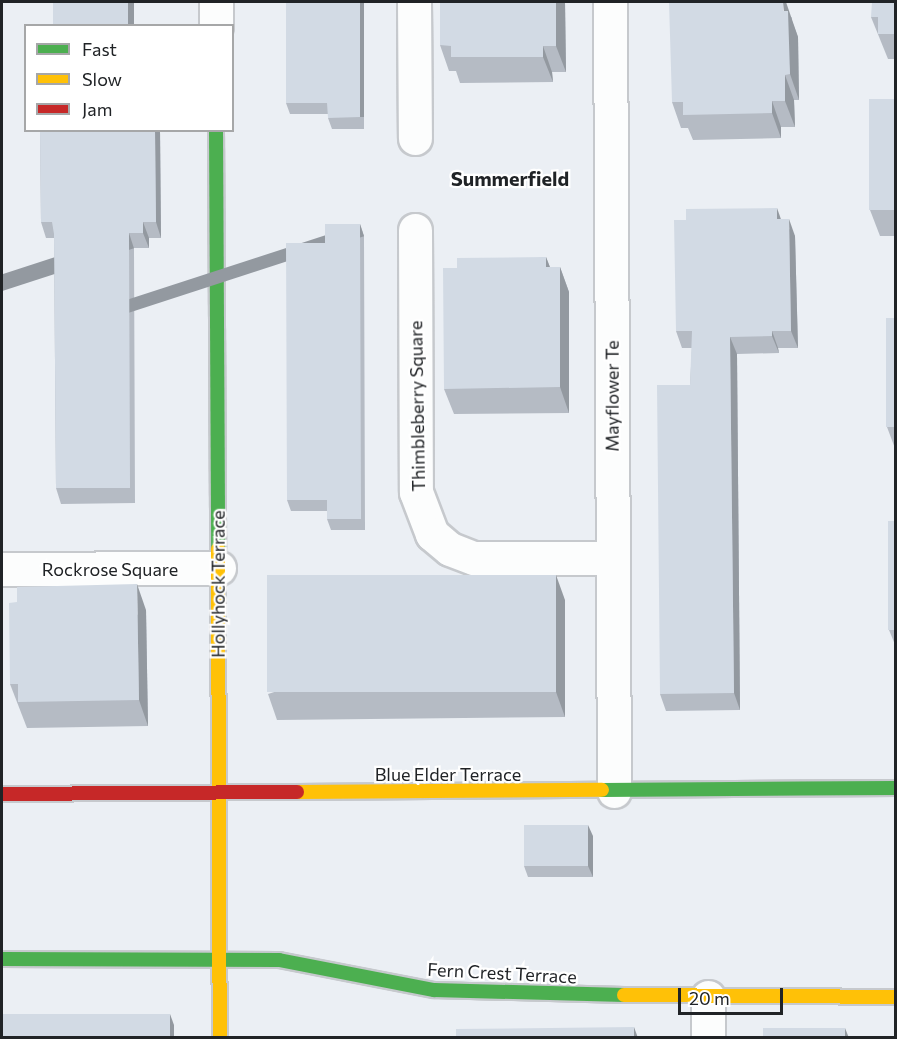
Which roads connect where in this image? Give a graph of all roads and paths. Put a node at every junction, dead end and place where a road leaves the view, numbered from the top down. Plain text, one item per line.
1 (216, 2) edge
2 (414, 2) edge
3 (610, 2) edge
4 (216, 24) edge
5 (216, 132) edge
6 (415, 138) dead end
7 (415, 230) dead end
8 (613, 558) junction
9 (219, 568) junction
10 (2, 569) edge
11 (896, 788) edge
12 (614, 791) junction
13 (219, 793) junction
14 (2, 794) edge
15 (2, 959) edge
16 (219, 960) junction
17 (708, 997) junction
18 (896, 997) edge
19 (220, 1038) edge
20 (708, 1038) edge

1 - 4 street
2 - 6 street
3 - 8 street, Mayflower Te
5 - 9 street, Hollyhock Terrace
7 - 8 street, Thimbleberry Square
8 - 12 street, Mayflower Te
9 - 10 street, Rockrose Square
9 - 13 street, Hollyhock Terrace
11 - 12 street, Blue Elder Terrace
12 - 13 street, Blue Elder Terrace
13 - 14 street, Blue Elder Terrace
13 - 16 street, Hollyhock Terrace
15 - 16 street, Fern Crest Terrace
16 - 17 street, Fern Crest Terrace
16 - 19 street, Hollyhock Terrace
17 - 18 street, Fern Crest Terrace
17 - 20 street

